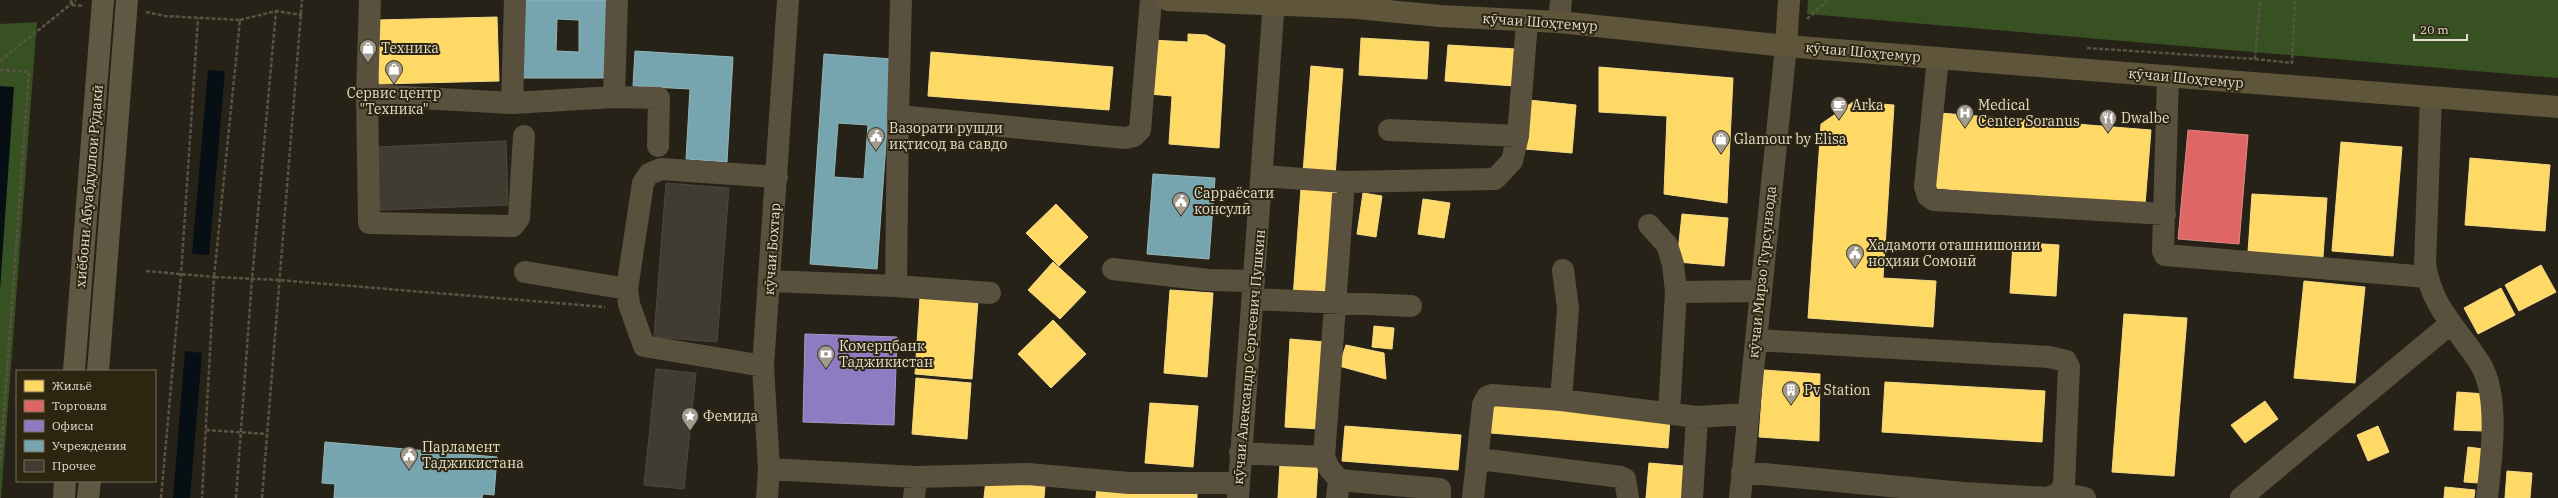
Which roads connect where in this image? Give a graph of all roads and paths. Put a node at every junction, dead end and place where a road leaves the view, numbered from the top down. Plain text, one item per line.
1 (76, 0) edge
2 (103, 0) edge
3 (302, 0) edge
4 (370, 0) edge
5 (515, 0) edge
6 (617, 0) edge
7 (788, 0) edge
8 (901, 0) edge
9 (1151, 0) edge
10 (1168, 0) edge
11 (1561, 0) edge
12 (1789, 0) edge
13 (1828, 0) edge
14 (2260, 0) edge
15 (2295, 0) edge
16 (1274, 3) edge
17 (127, 4) edge
18 (276, 11) junction
19 (302, 15) junction
20 (198, 18) junction
21 (240, 20) junction
22 (1527, 22) junction
23 (1559, 22) junction
24 (1802, 24) dead end
25 (1786, 46) junction
26 (2081, 48) dead end
27 (1938, 58) junction
28 (2255, 59) junction
29 (0, 61) edge
30 (0, 70) edge
31 (2168, 76) junction
32 (367, 95) junction
33 (2431, 96) junction
34 (614, 97) junction
35 (512, 103) junction
36 (2558, 107) edge
37 (898, 116) junction
38 (1389, 130) dead end
39 (524, 136) dead end
40 (1518, 136) junction
41 (658, 146) dead end
42 (1263, 176) junction
43 (777, 177) junction
44 (1344, 182) junction
45 (2165, 214) junction
46 (1649, 225) dead end
47 (1113, 269) dead end
48 (1563, 270) dead end
49 (146, 271) dead end
50 (525, 272) dead end
51 (181, 276) junction
52 (214, 277) junction
53 (2427, 277) junction
54 (252, 279) junction
55 (279, 280) junction
56 (771, 281) junction
57 (896, 286) junction
58 (1253, 290) junction
59 (1761, 291) junction
60 (1676, 292) junction
61 (990, 293) dead end
62 (628, 297) junction
63 (1336, 304) junction
64 (1411, 306) dead end
65 (2450, 324) junction
66 (1756, 340) junction
67 (763, 366) junction
68 (74, 370) edge
69 (98, 370) edge
70 (1562, 400) junction
71 (1669, 412) junction
72 (1747, 414) junction
73 (1697, 417) junction
74 (206, 430) junction
75 (241, 432) junction
76 (267, 434) junction
77 (1240, 453) junction
78 (1324, 458) junction
79 (1479, 459) junction
80 (0, 466) edge
81 (769, 469) junction
82 (1742, 472) junction
83 (65, 482) edge
84 (90, 482) edge
85 (915, 488) edge
86 (1338, 489) edge
87 (1238, 490) edge
88 (2052, 496) edge
89 (64, 498) edge
90 (88, 498) edge
91 (161, 498) edge
92 (202, 498) edge
93 (236, 498) edge
94 (262, 498) edge
95 (767, 498) edge
96 (1440, 498) edge
97 (1473, 498) edge
98 (1628, 498) edge
99 (1692, 498) edge
100 (1740, 498) edge
101 (2085, 498) edge
102 (2241, 498) edge
103 (2487, 498) edge

1 - 29 path
2 - 68 highway, хиёбони Абуабдуллои Рӯдакӣ
3 - 19 path
4 - 32 street
5 - 35 street
6 - 34 street
7 - 43 street, кӯчаи Бохтар
8 - 37 street
9 - 37 street
10 - 16 main road, кӯчаи Шоҳтемур
11 - 23 street
12 - 25 main road
13 - 24 path
14 - 28 path
15 - 28 path
16 - 22 main road, кӯчаи Шоҳтемур
16 - 42 street, кӯчаи Александр Сергеевич Пушкин
17 - 20 path
17 - 69 highway, хиёбони Абуабдуллои Рӯдакӣ
18 - 19 path
18 - 21 path
18 - 54 path
19 - 55 path
20 - 21 path
20 - 51 path
21 - 52 path
22 - 23 main road, кӯчаи Шоҳтемур
22 - 40 street
23 - 25 main road, кӯчаи Шоҳтемур
25 - 27 main road, кӯчаи Шоҳтемур
25 - 59 street, кӯчаи Мирзо Турсунзода
26 - 28 path
27 - 31 main road, кӯчаи Шоҳтемур
27 - 45 street
30 - 80 path
31 - 33 main road, кӯчаи Шоҳтемур
31 - 45 street
32 - 35 street
32 - 39 street
33 - 36 main road, кӯчаи Шоҳтемур
33 - 53 street
34 - 35 street
34 - 41 street
37 - 57 street
38 - 40 street
40 - 44 street
42 - 44 street
42 - 58 street, кӯчаи Александр Сергеевич Пушкин
43 - 56 street, кӯчаи Бохтар
43 - 62 street
44 - 63 street
45 - 53 street
46 - 60 street
47 - 58 street
48 - 70 street
49 - 51 path
50 - 62 street
51 - 52 path
51 - 91 path
52 - 54 path
52 - 74 path
53 - 65 street
54 - 55 path
54 - 75 path
55 - 62 path
55 - 76 path
56 - 57 street
56 - 67 street, кӯчаи Бохтар
57 - 61 street
58 - 63 street
58 - 77 street, кӯчаи Александр Сергеевич Пушкин
59 - 60 street
59 - 66 street, кӯчаи Мирзо Турсунзода
60 - 71 street
62 - 67 street
63 - 64 street
63 - 78 street
65 - 102 street
65 - 103 street
66 - 72 street, кӯчаи Мирзо Турсунзода
66 - 88 street
67 - 81 street, кӯчаи Бохтар
70 - 71 street
70 - 79 street
71 - 73 street
72 - 73 street
72 - 82 street, кӯчаи Мирзо Турсунзода
73 - 99 street
74 - 75 path
74 - 92 path
75 - 76 path
75 - 93 path
76 - 94 path
77 - 78 street
77 - 87 street, кӯчаи Александр Сергеевич Пушкин
78 - 86 street
79 - 97 street
79 - 98 street
81 - 85 street
81 - 95 street, кӯчаи Бохтар
82 - 88 street
82 - 100 street, кӯчаи Мирзо Турсунзода
83 - 89 highway
84 - 90 highway
85 - 87 street
86 - 96 street
88 - 101 street

